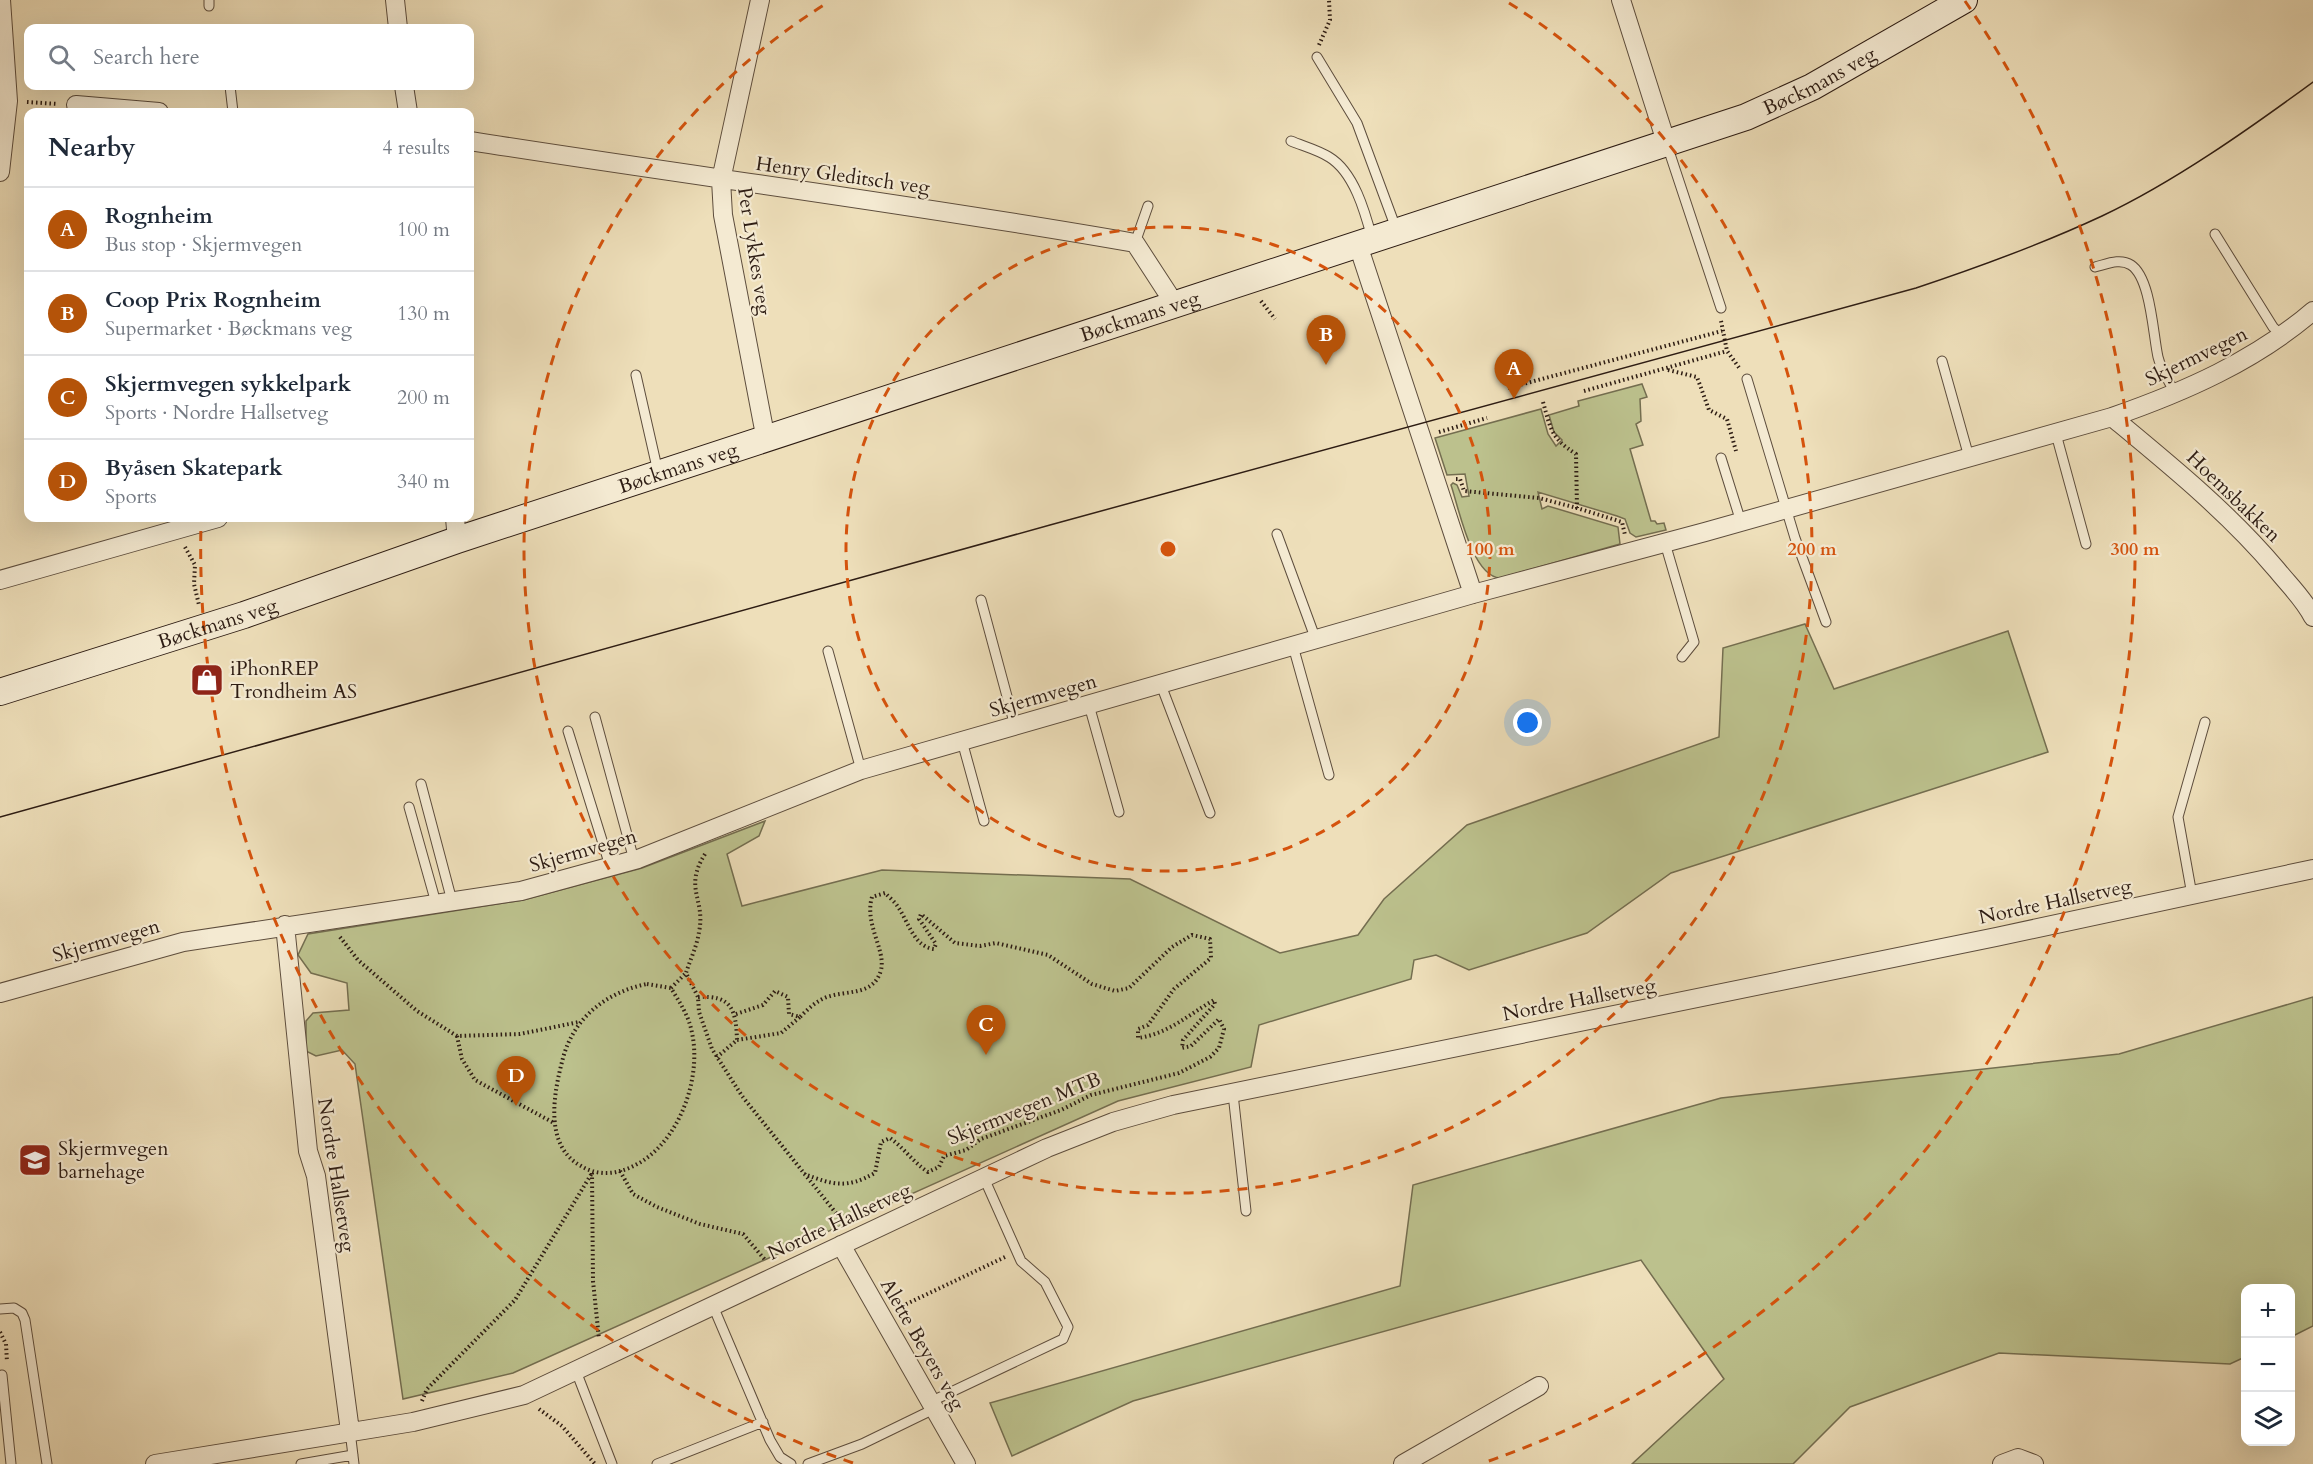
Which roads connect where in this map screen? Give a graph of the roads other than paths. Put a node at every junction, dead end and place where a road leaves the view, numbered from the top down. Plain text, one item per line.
1 (1, 0) edge
2 (395, 0) edge
3 (760, 0) edge
4 (1621, 0) edge
5 (1964, 0) edge
6 (398, 24) edge
7 (1317, 57) road end
8 (230, 90) edge
9 (405, 90) edge
10 (76, 105) road end
11 (105, 108) edge
12 (233, 108) edge
13 (407, 108) edge
14 (1290, 141) dead end
15 (474, 142) edge
16 (1667, 145) junction
17 (0, 172) edge
18 (721, 180) junction
19 (1148, 206) dead end
20 (1397, 232) junction
21 (2215, 234) dead end
22 (1135, 243) junction
23 (1365, 243) junction
24 (2095, 267) dead end
25 (1176, 306) junction
26 (1721, 308) road end
27 (2313, 312) edge
28 (2283, 337) junction
29 (1942, 361) dead end
30 (636, 375) dead end
31 (1747, 379) road end
32 (2176, 395) junction
33 (2112, 417) junction
34 (2056, 434) junction
35 (766, 440) junction
36 (1968, 457) junction
37 (1721, 458) road end
38 (659, 475) junction
39 (1786, 509) junction
40 (202, 522) edge
41 (1741, 522) junction
42 (456, 529) edge
43 (1277, 534) dead end
44 (1665, 543) junction
45 (2086, 544) dead end
46 (0, 580) edge
47 (1473, 594) junction
48 (981, 600) dead end
49 (2313, 617) edge
50 (1826, 622) dead end
51 (1316, 639) junction
52 (1293, 646) junction
53 (828, 651) dead end
54 (1682, 657) dead end
55 (1161, 685) junction
56 (0, 692) edge
57 (1089, 705) junction
58 (595, 717) dead end
59 (2205, 723) dead end
60 (1015, 726) junction
61 (568, 731) dead end
62 (962, 741) junction
63 (861, 770) junction
64 (1329, 775) dead end
65 (420, 784) dead end
66 (409, 807) dead end
67 (1119, 812) dead end
68 (1210, 813) dead end
69 (984, 821) dead end
70 (634, 860) junction
71 (610, 866) junction
72 (2313, 869) edge
73 (2192, 895) junction
74 (444, 902) junction
75 (285, 925) junction
76 (0, 993) edge
77 (1233, 1094) junction
78 (984, 1178) junction
79 (1246, 1211) dead end
80 (848, 1242) junction
81 (713, 1306) junction
82 (0, 1309) edge
83 (576, 1371) junction
84 (2, 1376) road end
85 (1539, 1386) dead end
86 (932, 1406) junction
87 (763, 1422) junction
88 (350, 1431) junction
89 (354, 1460) edge
90 (11, 1464) edge
91 (47, 1464) edge
92 (155, 1464) edge
93 (301, 1464) edge
94 (612, 1464) edge
95 (657, 1464) edge
96 (791, 1464) edge
97 (808, 1464) edge
98 (966, 1464) edge
99 (1403, 1464) edge
100 (2002, 1464) edge
101 (2034, 1464) edge

1 - 17 street
2 - 6 street
3 - 18 street, Per Lykkes veg
4 - 16 street
5 - 16 main road, Bøckmans veg
7 - 20 lane
8 - 12 lane
9 - 13 street
10 - 11 street
14 - 23 lane
15 - 18 street, Henry Gleditsch veg
16 - 20 main road, Bøckmans veg
16 - 26 lane
18 - 22 street, Henry Gleditsch veg
18 - 35 street, Per Lykkes veg
19 - 22 lane
20 - 23 main road, Bøckmans veg
21 - 28 lane
22 - 25 street
23 - 25 main road, Bøckmans veg
23 - 47 street
24 - 32 lane
25 - 35 main road, Bøckmans veg
27 - 28 street, Skjermvegen
28 - 32 street, Skjermvegen
29 - 36 lane
30 - 38 lane
31 - 39 lane
32 - 33 street, Skjermvegen
33 - 34 street, Skjermvegen
33 - 49 street, Hoemsbakken
34 - 36 street, Skjermvegen
34 - 45 lane
35 - 38 main road, Bøckmans veg
36 - 39 street, Skjermvegen
37 - 41 lane
38 - 42 main road, Bøckmans veg
39 - 41 street, Skjermvegen
39 - 50 lane
40 - 46 street
41 - 44 street, Skjermvegen
42 - 56 main road, Bøckmans veg
43 - 51 lane
44 - 47 street, Skjermvegen
44 - 54 lane
47 - 51 street, Skjermvegen
48 - 60 lane
51 - 52 street, Skjermvegen
52 - 55 street, Skjermvegen
52 - 64 lane
53 - 63 lane
55 - 57 street, Skjermvegen
55 - 68 lane
57 - 60 street, Skjermvegen
57 - 67 lane
58 - 70 lane
59 - 73 lane
60 - 62 street, Skjermvegen
61 - 71 lane
62 - 63 street, Skjermvegen
62 - 69 lane
63 - 70 street, Skjermvegen
65 - 74 lane
66 - 74 lane
70 - 71 street, Skjermvegen
71 - 74 street, Skjermvegen
72 - 73 street, Nordre Hallsetveg
73 - 77 street, Nordre Hallsetveg
74 - 75 street, Skjermvegen
75 - 76 street, Skjermvegen
75 - 88 street, Nordre Hallsetveg
77 - 78 street, Nordre Hallsetveg
77 - 79 lane
78 - 80 street, Nordre Hallsetveg
78 - 86 lane
80 - 81 street, Nordre Hallsetveg
80 - 86 street, Alette Beyers veg
81 - 83 street, Nordre Hallsetveg
81 - 87 lane
82 - 91 lane
83 - 88 street, Nordre Hallsetveg
83 - 94 lane
84 - 90 lane
85 - 99 street
86 - 97 lane
86 - 98 street, Alette Beyers veg
87 - 95 lane
87 - 96 lane
88 - 89 lane, Nordre Hallsetveg
88 - 92 street, Nordre Hallsetveg
89 - 93 lane
100 - 101 street

